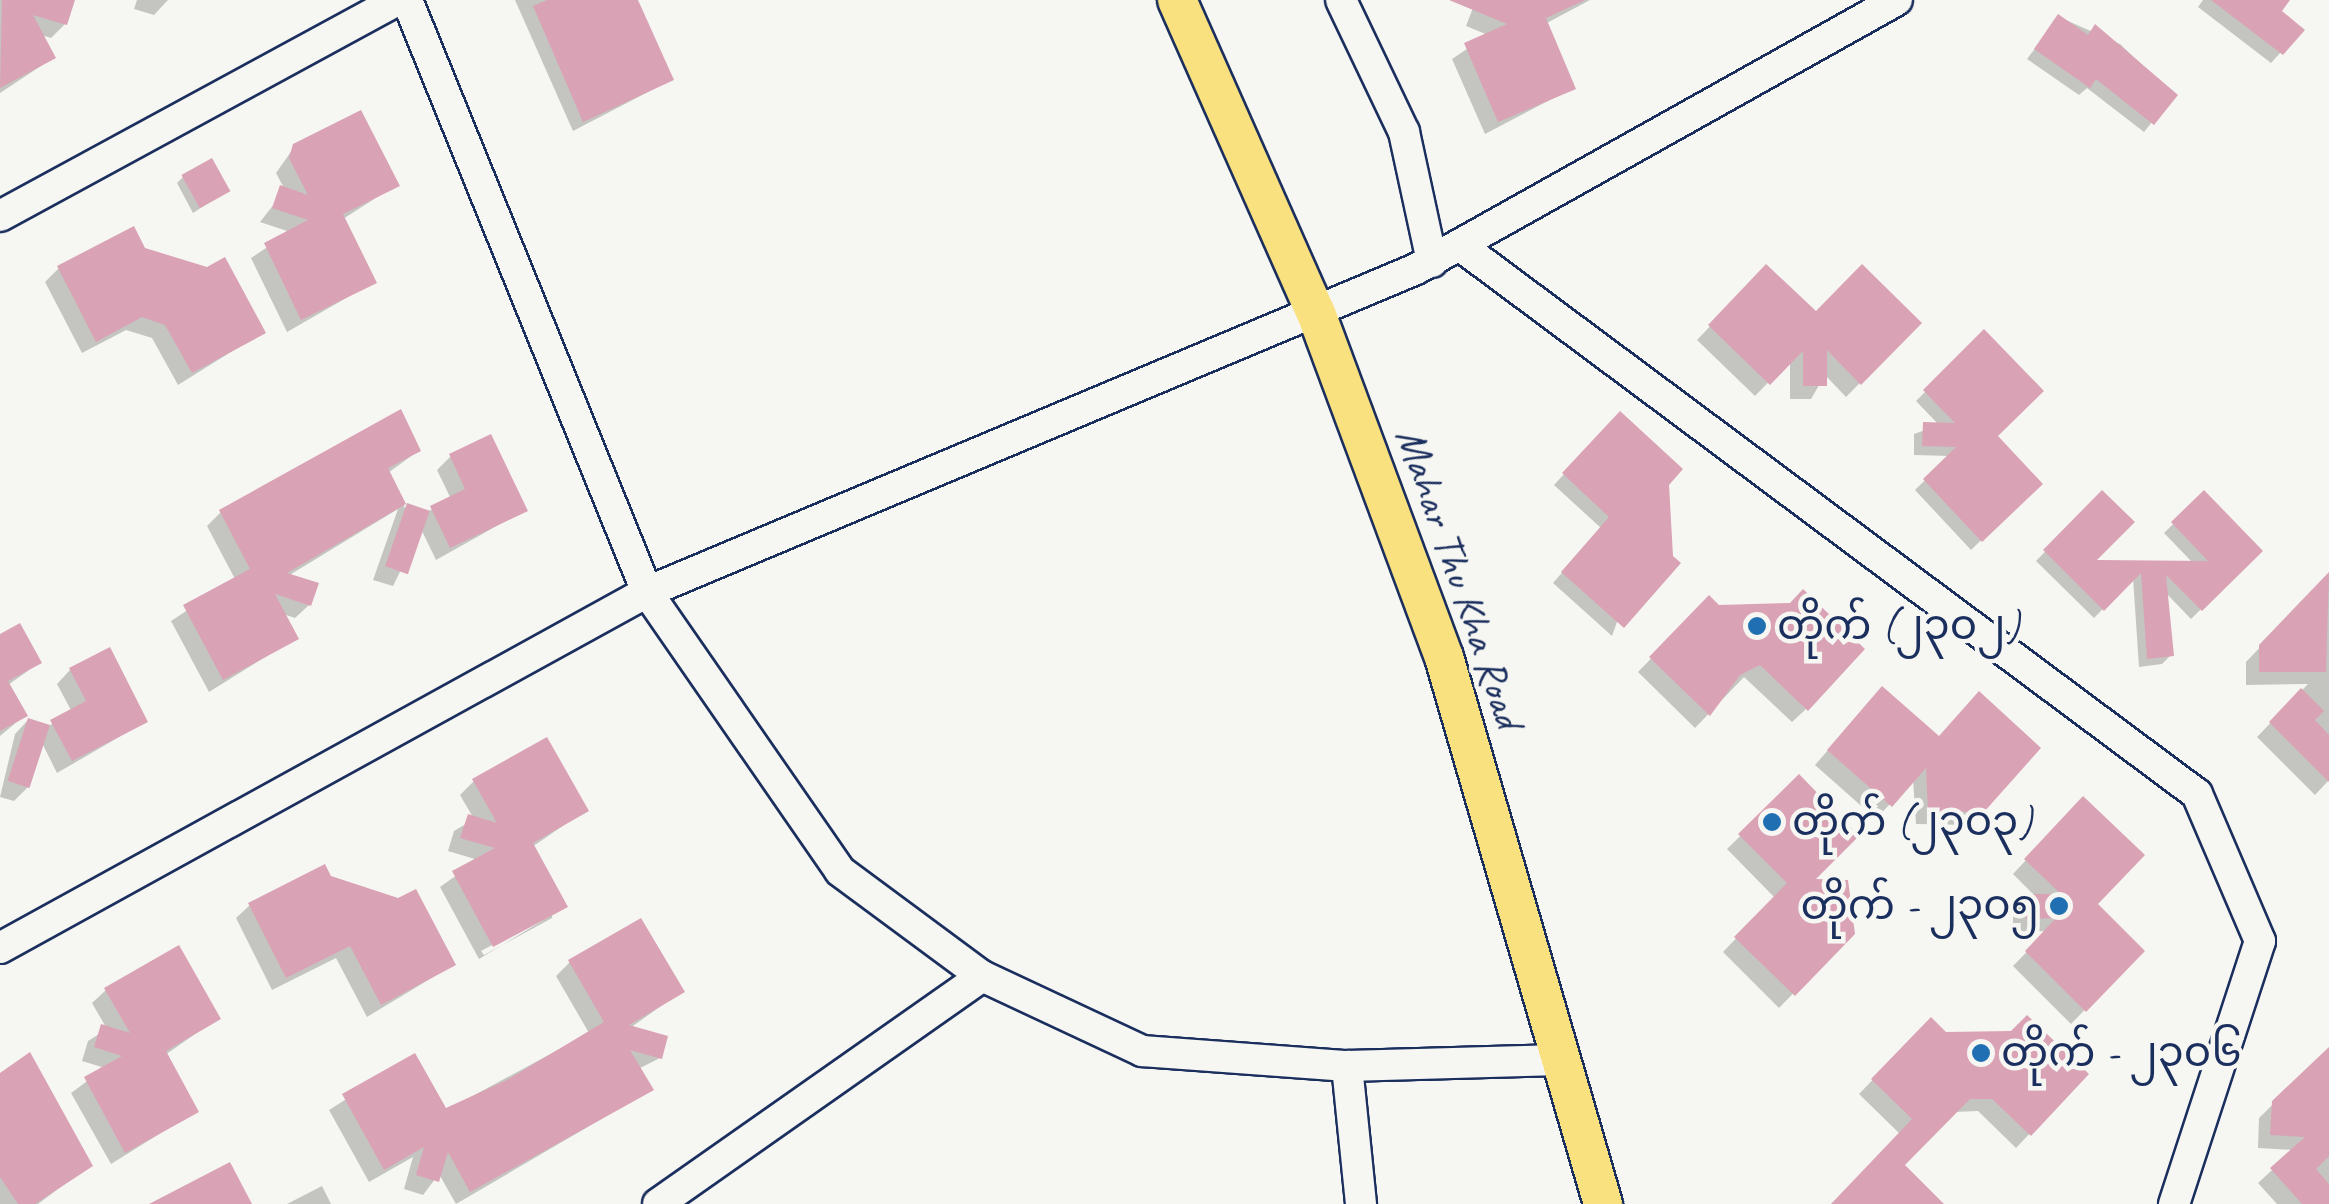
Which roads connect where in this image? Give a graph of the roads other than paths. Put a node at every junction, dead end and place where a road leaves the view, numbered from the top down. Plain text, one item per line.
1 (398, 0) edge
2 (406, 0) edge
3 (1176, 0) edge
4 (1341, 0) edge
5 (1897, 0) edge
6 (0, 216) edge
7 (1462, 247) junction
8 (1432, 262) junction
9 (1316, 314) junction
10 (647, 592) junction
11 (0, 948) edge
12 (982, 976) junction
13 (1560, 1060) junction
14 (1347, 1066) junction
15 (658, 1204) edge
16 (1360, 1204) edge
17 (1603, 1204) edge
18 (2174, 1204) edge

1 - 6 street
2 - 10 street
3 - 9 main road, Mahar Thu Kha Road
4 - 8 street
5 - 7 street
7 - 8 street
7 - 18 street
8 - 9 street
9 - 10 street
9 - 13 main road, Mahar Thu Kha Road
10 - 11 street
10 - 12 street
12 - 14 street
12 - 15 street
13 - 14 street
13 - 17 main road, Mahar Thu Kha Road
14 - 16 street

